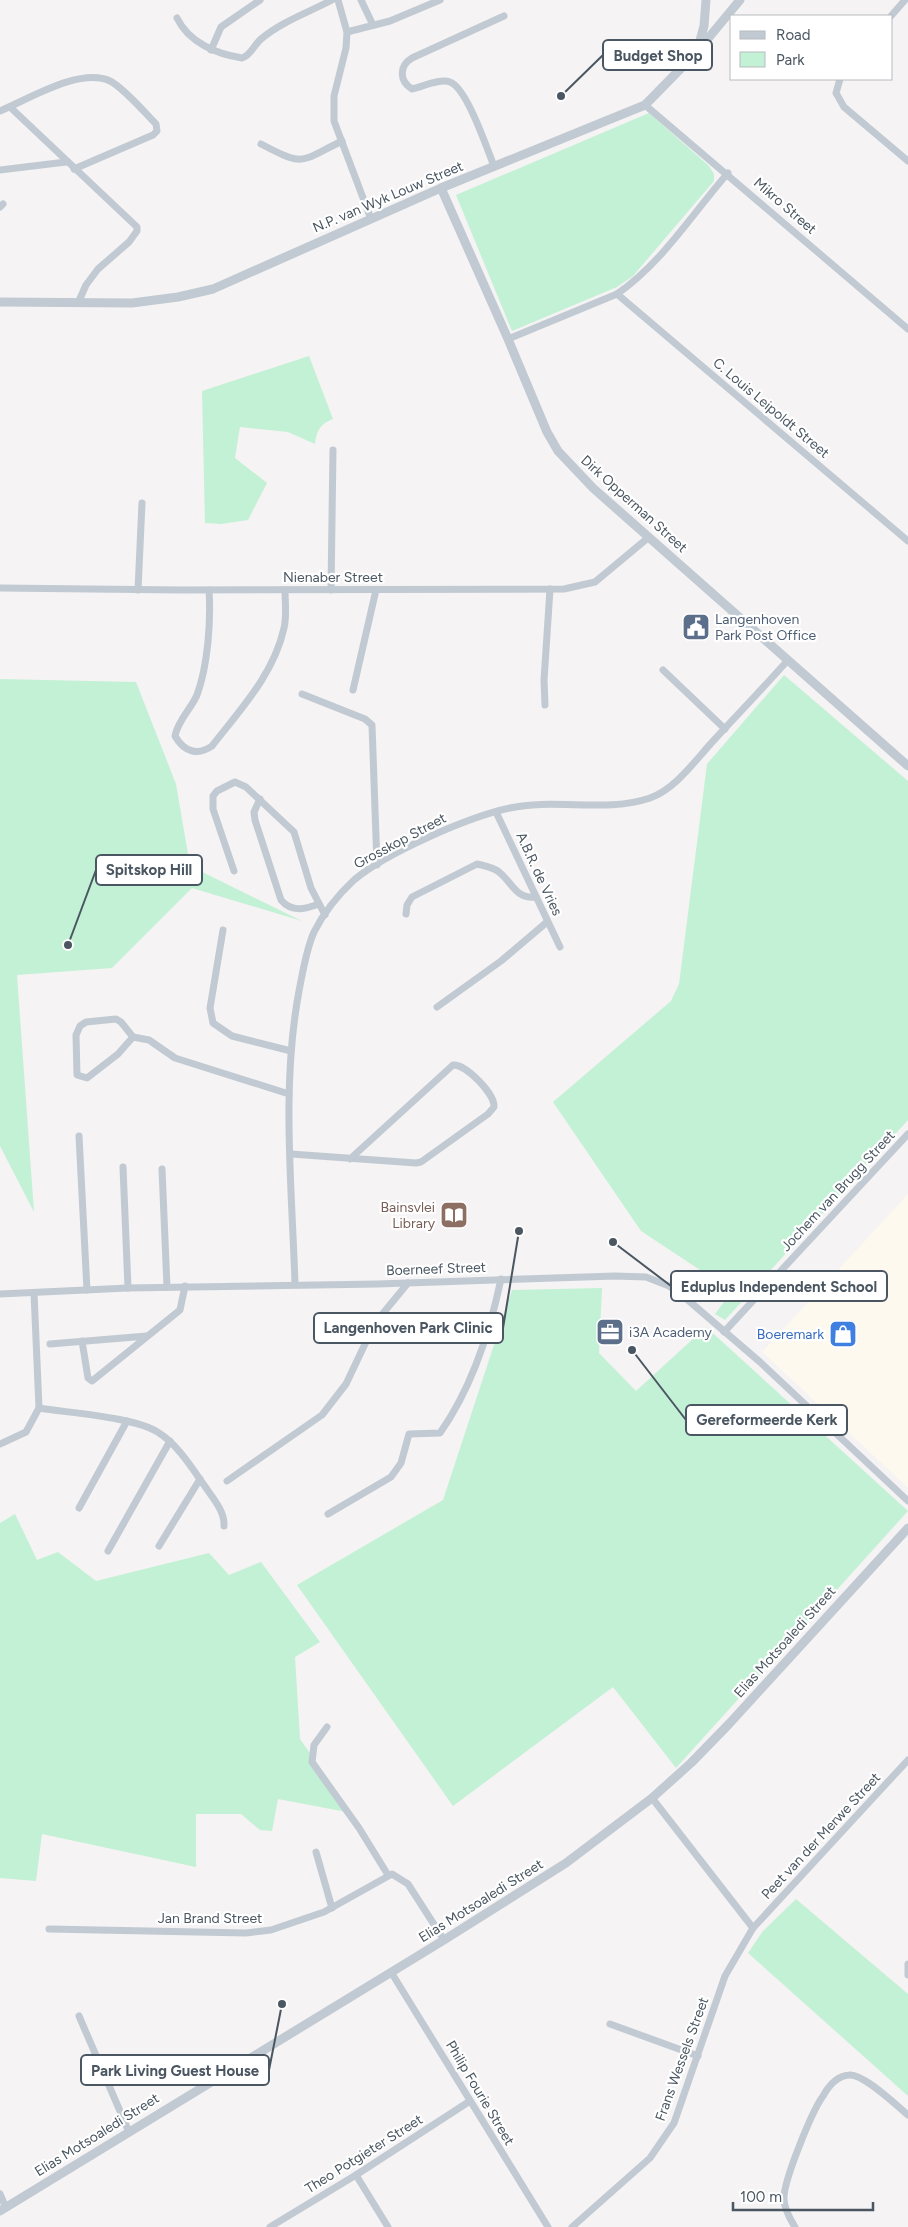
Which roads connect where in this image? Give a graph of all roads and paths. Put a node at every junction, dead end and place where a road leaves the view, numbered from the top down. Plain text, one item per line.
1 (260, 0) edge
2 (332, 0) edge
3 (338, 0) edge
4 (362, 0) edge
5 (440, 0) edge
6 (706, 0) edge
7 (905, 0) edge
8 (738, 1) edge
9 (892, 15) edge
10 (504, 16) dead end
11 (177, 18) dead end
12 (373, 25) junction
13 (348, 32) junction
14 (211, 50) junction
15 (696, 53) junction
16 (840, 80) edge
17 (645, 105) junction
18 (10, 107) junction
19 (0, 111) edge
20 (342, 141) junction
21 (261, 144) dead end
22 (908, 161) edge
23 (66, 162) junction
24 (494, 166) junction
25 (0, 170) edge
26 (74, 170) junction
27 (728, 173) junction
28 (441, 188) junction
29 (371, 219) junction
30 (617, 294) junction
31 (0, 302) edge
32 (78, 303) junction
33 (908, 328) edge
34 (508, 339) junction
35 (333, 450) dead end
36 (142, 502) dead end
37 (649, 537) junction
38 (908, 541) edge
39 (0, 588) edge
40 (550, 589) junction
41 (138, 590) junction
42 (209, 590) junction
43 (285, 590) junction
44 (331, 590) junction
45 (376, 590) junction
46 (788, 660) junction
47 (663, 670) dead end
48 (353, 690) dead end
49 (302, 694) dead end
50 (545, 705) dead end
51 (725, 729) junction
52 (908, 766) edge
53 (260, 799) junction
54 (496, 812) junction
55 (377, 865) junction
56 (234, 871) dead end
57 (536, 897) junction
58 (319, 904) junction
59 (406, 914) dead end
60 (325, 915) junction
61 (548, 922) junction
62 (223, 930) dead end
63 (560, 947) dead end
64 (437, 1007) dead end
65 (133, 1037) junction
66 (291, 1051) junction
67 (289, 1094) junction
68 (908, 1134) edge
69 (80, 1136) dead end
70 (291, 1154) junction
71 (350, 1158) junction
72 (123, 1167) dead end
73 (162, 1169) dead end
74 (501, 1279) junction
75 (408, 1283) junction
76 (295, 1284) junction
77 (185, 1286) junction
78 (167, 1287) junction
79 (128, 1288) junction
80 (87, 1290) junction
81 (34, 1293) junction
82 (0, 1294) edge
83 (724, 1332) junction
84 (148, 1336) junction
85 (82, 1342) junction
86 (50, 1344) dead end
87 (39, 1408) junction
88 (127, 1422) junction
89 (170, 1441) junction
90 (0, 1444) edge
91 (200, 1479) junction
92 (227, 1481) dead end
93 (908, 1501) edge
94 (79, 1508) dead end
95 (328, 1514) dead end
96 (224, 1526) dead end
97 (908, 1528) edge
98 (160, 1546) dead end
99 (108, 1551) dead end
100 (327, 1727) dead end
101 (908, 1760) edge
102 (652, 1798) junction
103 (316, 1852) dead end
104 (388, 1875) junction
105 (332, 1908) junction
106 (752, 1928) junction
107 (49, 1929) dead end
108 (444, 1940) junction
109 (908, 1964) edge
110 (391, 1972) junction
111 (908, 1975) edge
112 (79, 2016) dead end
113 (610, 2024) dead end
114 (698, 2056) junction
115 (470, 2101) junction
116 (908, 2115) edge
117 (129, 2132) junction
118 (356, 2175) junction
119 (0, 2194) edge
120 (3, 2209) edge
121 (270, 2227) edge
122 (388, 2227) edge
123 (548, 2227) edge
124 (572, 2227) edge
125 (795, 2227) edge

1 - 14 street
2 - 14 street
3 - 13 street
4 - 12 street
5 - 12 street
6 - 15 street
7 - 9 street
8 - 15 street, N.P. van Wyk Louw Street
10 - 24 street
11 - 14 street
12 - 13 street
13 - 20 street
15 - 17 street, N.P. van Wyk Louw Street
16 - 22 street
17 - 24 street, N.P. van Wyk Louw Street
17 - 27 street, Mikro Street
18 - 19 street
18 - 23 street
18 - 26 street
20 - 21 street
20 - 29 street
23 - 25 street
23 - 26 street
24 - 28 street, N.P. van Wyk Louw Street
26 - 32 street
27 - 30 street
27 - 33 street, Mikro Street
28 - 29 street, N.P. van Wyk Louw Street
28 - 34 street, Dirk Opperman Street
29 - 32 street, N.P. van Wyk Louw Street
30 - 34 street
30 - 38 street, C. Louis Leipoldt Street
31 - 32 street, N.P. van Wyk Louw Street
34 - 37 street, Dirk Opperman Street
35 - 44 street
36 - 41 street
37 - 40 street, Nienaber Street
37 - 46 street, Dirk Opperman Street
39 - 41 street, Nienaber Street
40 - 45 street, Nienaber Street
40 - 50 street
41 - 42 street, Nienaber Street
42 - 43 street, Nienaber Street
42 - 43 street
43 - 44 street, Nienaber Street
44 - 45 street, Nienaber Street
45 - 48 street
46 - 51 street, Grosskop Street
46 - 52 street, Dirk Opperman Street
47 - 51 street
49 - 55 street
51 - 54 street, Grosskop Street
53 - 56 street
53 - 58 street
53 - 58 street
54 - 55 street, Grosskop Street
54 - 57 street, A.B.R. de Vries
55 - 60 street, Grosskop Street
57 - 59 street
57 - 61 street, A.B.R. de Vries
58 - 60 street
60 - 66 street, Grosskop Street
61 - 63 street, A.B.R. de Vries
61 - 64 street
62 - 66 street
65 - 65 street
65 - 67 street
66 - 67 street, Grosskop Street
67 - 70 street, Grosskop Street
68 - 83 street, Jochem van Brugg Street
69 - 80 street
70 - 71 street
70 - 76 street, Grosskop Street
71 - 71 street
72 - 79 street
73 - 78 street
74 - 75 street, Boerneef Street
74 - 83 street, Boerneef Street
74 - 95 street
75 - 76 street, Boerneef Street
75 - 92 street
76 - 77 street, Boerneef Street
77 - 78 street, Boerneef Street
77 - 84 street
78 - 79 street, Boerneef Street
79 - 80 street, Boerneef Street
80 - 81 street, Boerneef Street
81 - 82 street, Boerneef Street
81 - 87 street
83 - 93 street, Boerneef Street
84 - 85 street
84 - 85 street
85 - 86 street
87 - 88 street
87 - 90 street
88 - 89 street
88 - 94 street
89 - 91 street
89 - 99 street
91 - 96 street
91 - 98 street
97 - 102 street, Elias Motsoaledi Street
100 - 104 street
101 - 106 street, Peet van der Merwe Street
102 - 106 street
102 - 108 street, Elias Motsoaledi Street
103 - 105 street
104 - 105 street, Jan Brand Street
104 - 108 street
105 - 107 street, Jan Brand Street
106 - 114 street, Frans Wessels Street
108 - 110 street, Elias Motsoaledi Street
109 - 111 street
110 - 115 street, Philip Fourie Street
110 - 117 street, Elias Motsoaledi Street
112 - 117 street
113 - 114 street
114 - 124 street, Frans Wessels Street
115 - 118 street, Theo Potgieter Street
115 - 123 street, Philip Fourie Street
116 - 125 street
117 - 120 street, Elias Motsoaledi Street
118 - 121 street, Theo Potgieter Street
118 - 122 street
119 - 120 street

